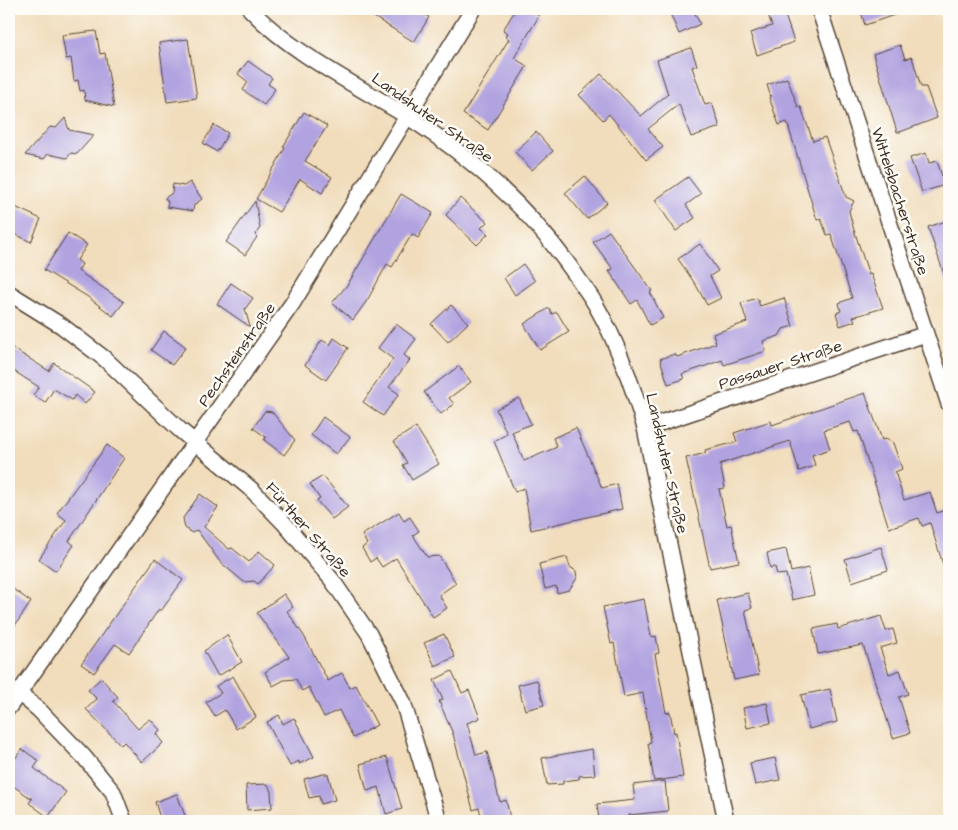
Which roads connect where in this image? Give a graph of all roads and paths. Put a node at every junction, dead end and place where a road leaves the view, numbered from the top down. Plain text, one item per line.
1 (250, 9) edge
2 (474, 9) edge
3 (819, 9) edge
4 (407, 116) junction
5 (9, 293) edge
6 (926, 334) junction
7 (949, 404) edge
8 (645, 428) junction
9 (195, 442) junction
10 (19, 693) junction
11 (9, 707) edge
12 (124, 821) edge
13 (439, 821) edge
14 (726, 821) edge

1 - 4 street, Landshuter Straße
2 - 4 street, Pechsteinstraße
3 - 6 street, Wittelsbacherstraße
4 - 8 street, Landshuter Straße
4 - 9 street, Pechsteinstraße
5 - 9 street, Fürther Straße
6 - 7 street, Wittelsbacherstraße
6 - 8 street, Passauer Straße
8 - 14 street, Landshuter Straße
9 - 10 street, Pechsteinstraße
9 - 13 street, Fürther Straße
10 - 11 street, Pechsteinstraße
10 - 12 street

